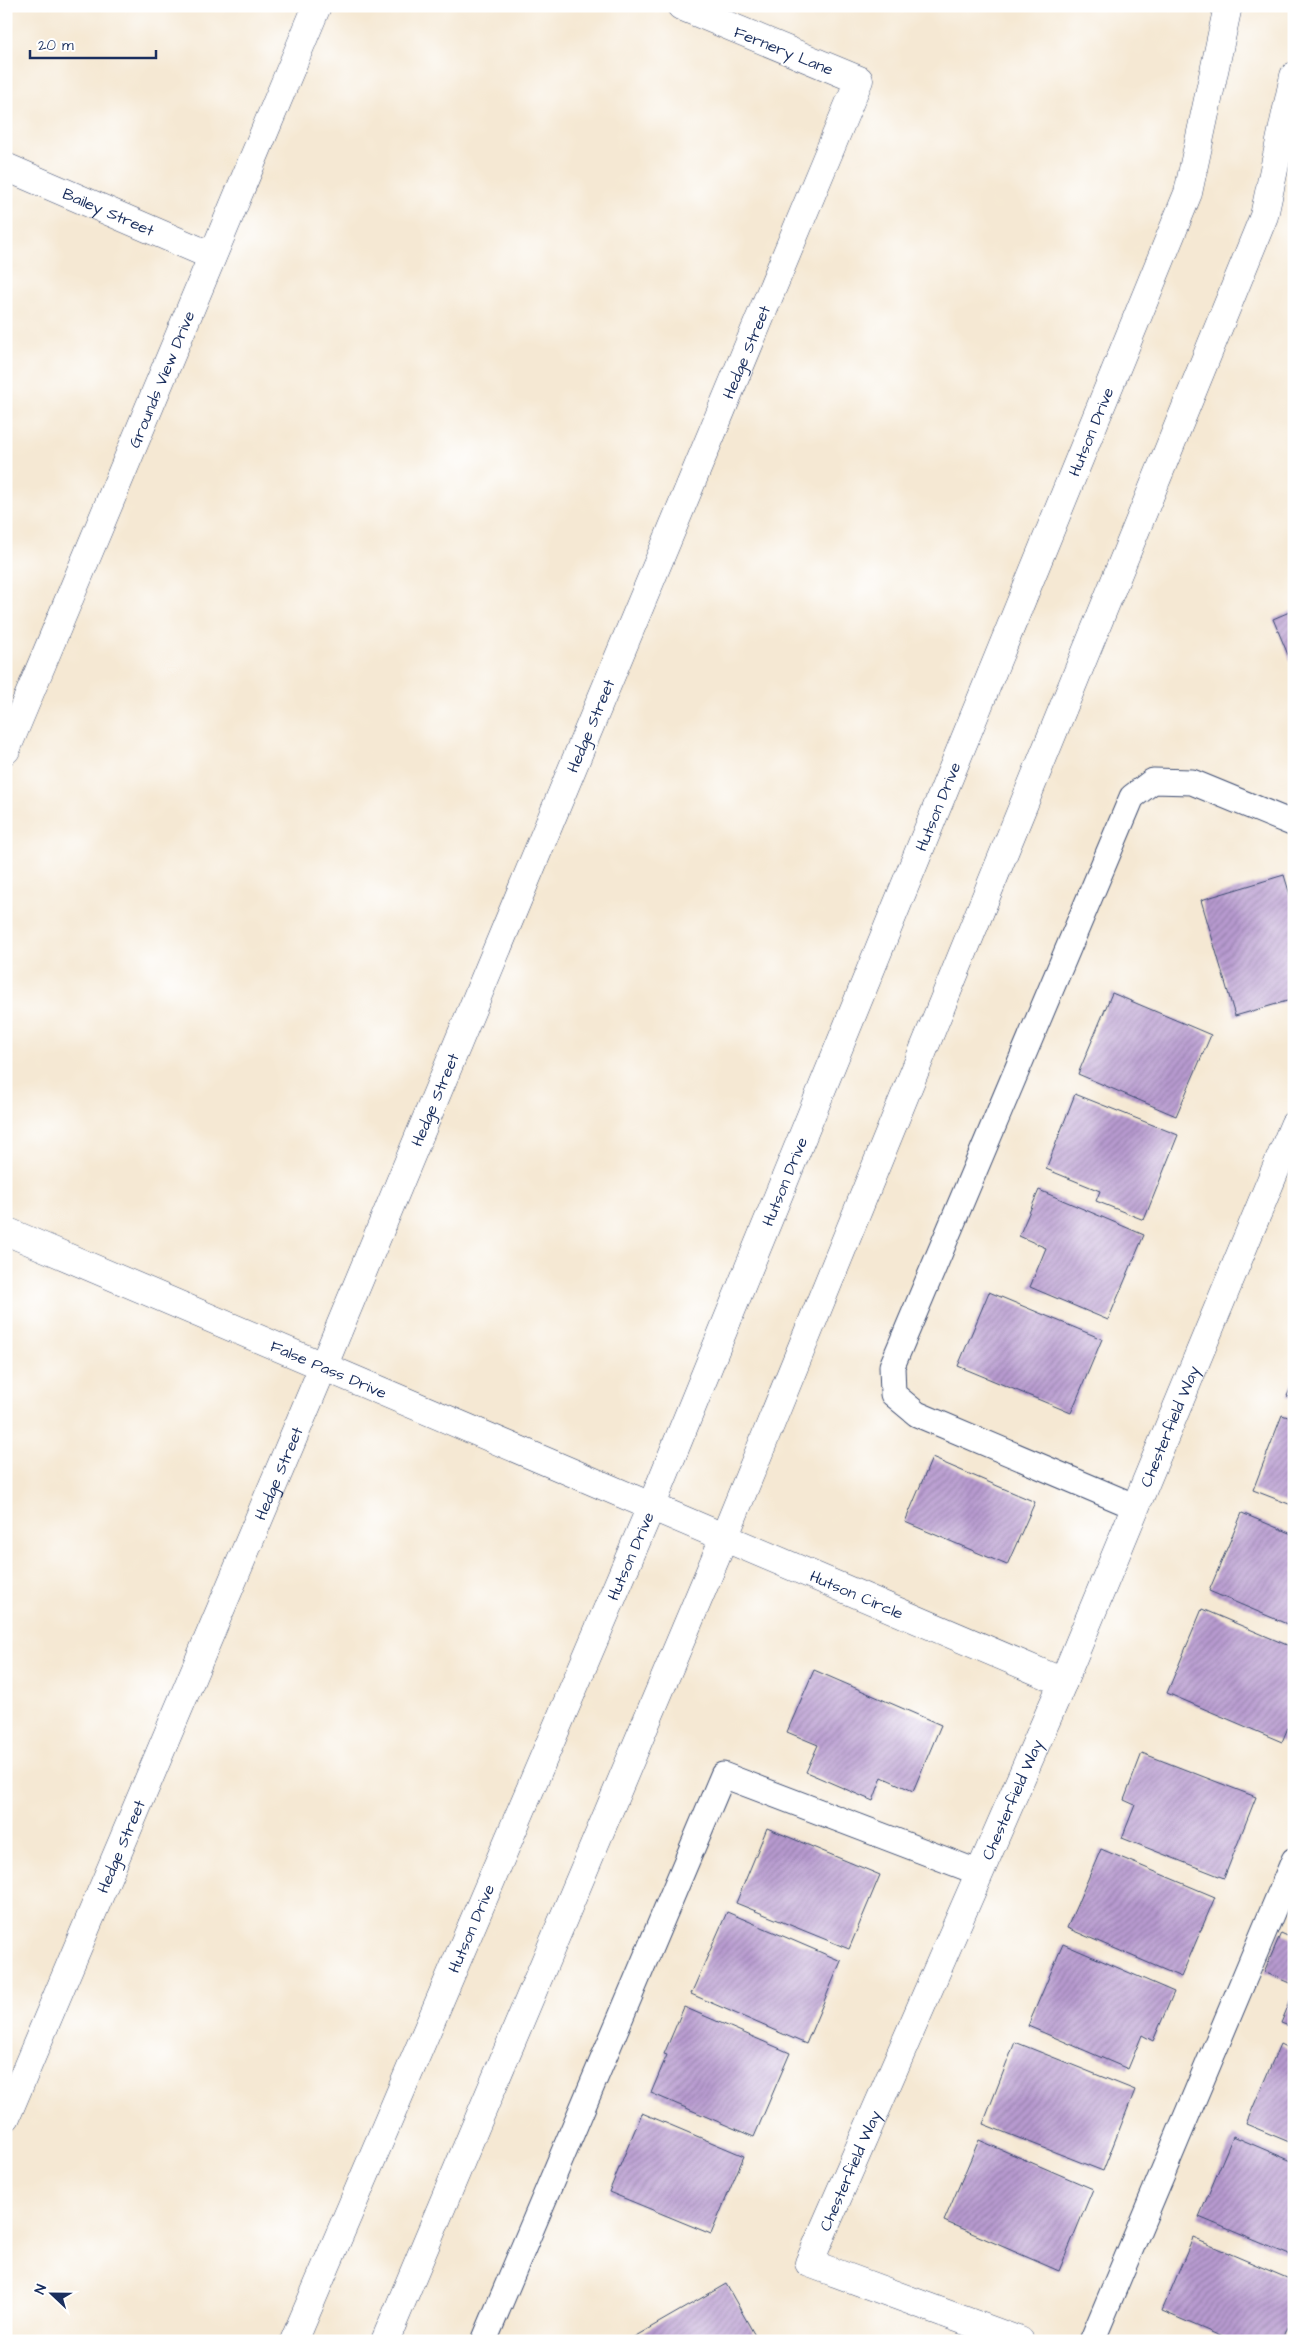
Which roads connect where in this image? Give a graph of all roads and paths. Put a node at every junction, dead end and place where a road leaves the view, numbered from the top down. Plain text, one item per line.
1 (317, 6) edge
2 (681, 6) edge
3 (1228, 6) edge
4 (1294, 76) edge
5 (859, 80) joint
6 (6, 167) edge
7 (212, 256) junction
8 (6, 750) edge
9 (1294, 824) edge
10 (1294, 1126) edge
11 (6, 1232) edge
12 (323, 1367) junction
13 (1136, 1507) junction
14 (651, 1508) junction
15 (724, 1538) junction
16 (1063, 1682) junction
17 (1294, 1860) edge
18 (980, 1872) junction
19 (6, 2117) edge
20 (294, 2341) edge
21 (385, 2341) edge
22 (484, 2341) edge
23 (1020, 2341) edge
24 (1092, 2341) edge

1 - 7 street, Grounds View Drive
2 - 5 street, Fernery Lane
3 - 14 street, Hutson Drive
4 - 15 street
5 - 12 street, Hedge Street
6 - 7 street, Bailey Street
7 - 8 street, Grounds View Drive
9 - 13 lane
10 - 13 street, Chesterfield Way
11 - 12 street, False Pass Drive
12 - 14 street, False Pass Drive
12 - 19 street, Hedge Street
13 - 16 street, Chesterfield Way
14 - 15 street, Hutson Circle
14 - 20 street, Hutson Drive
15 - 16 street, Hutson Circle
15 - 21 street
16 - 18 street, Chesterfield Way
17 - 24 lane
18 - 22 lane
18 - 23 street, Chesterfield Way

